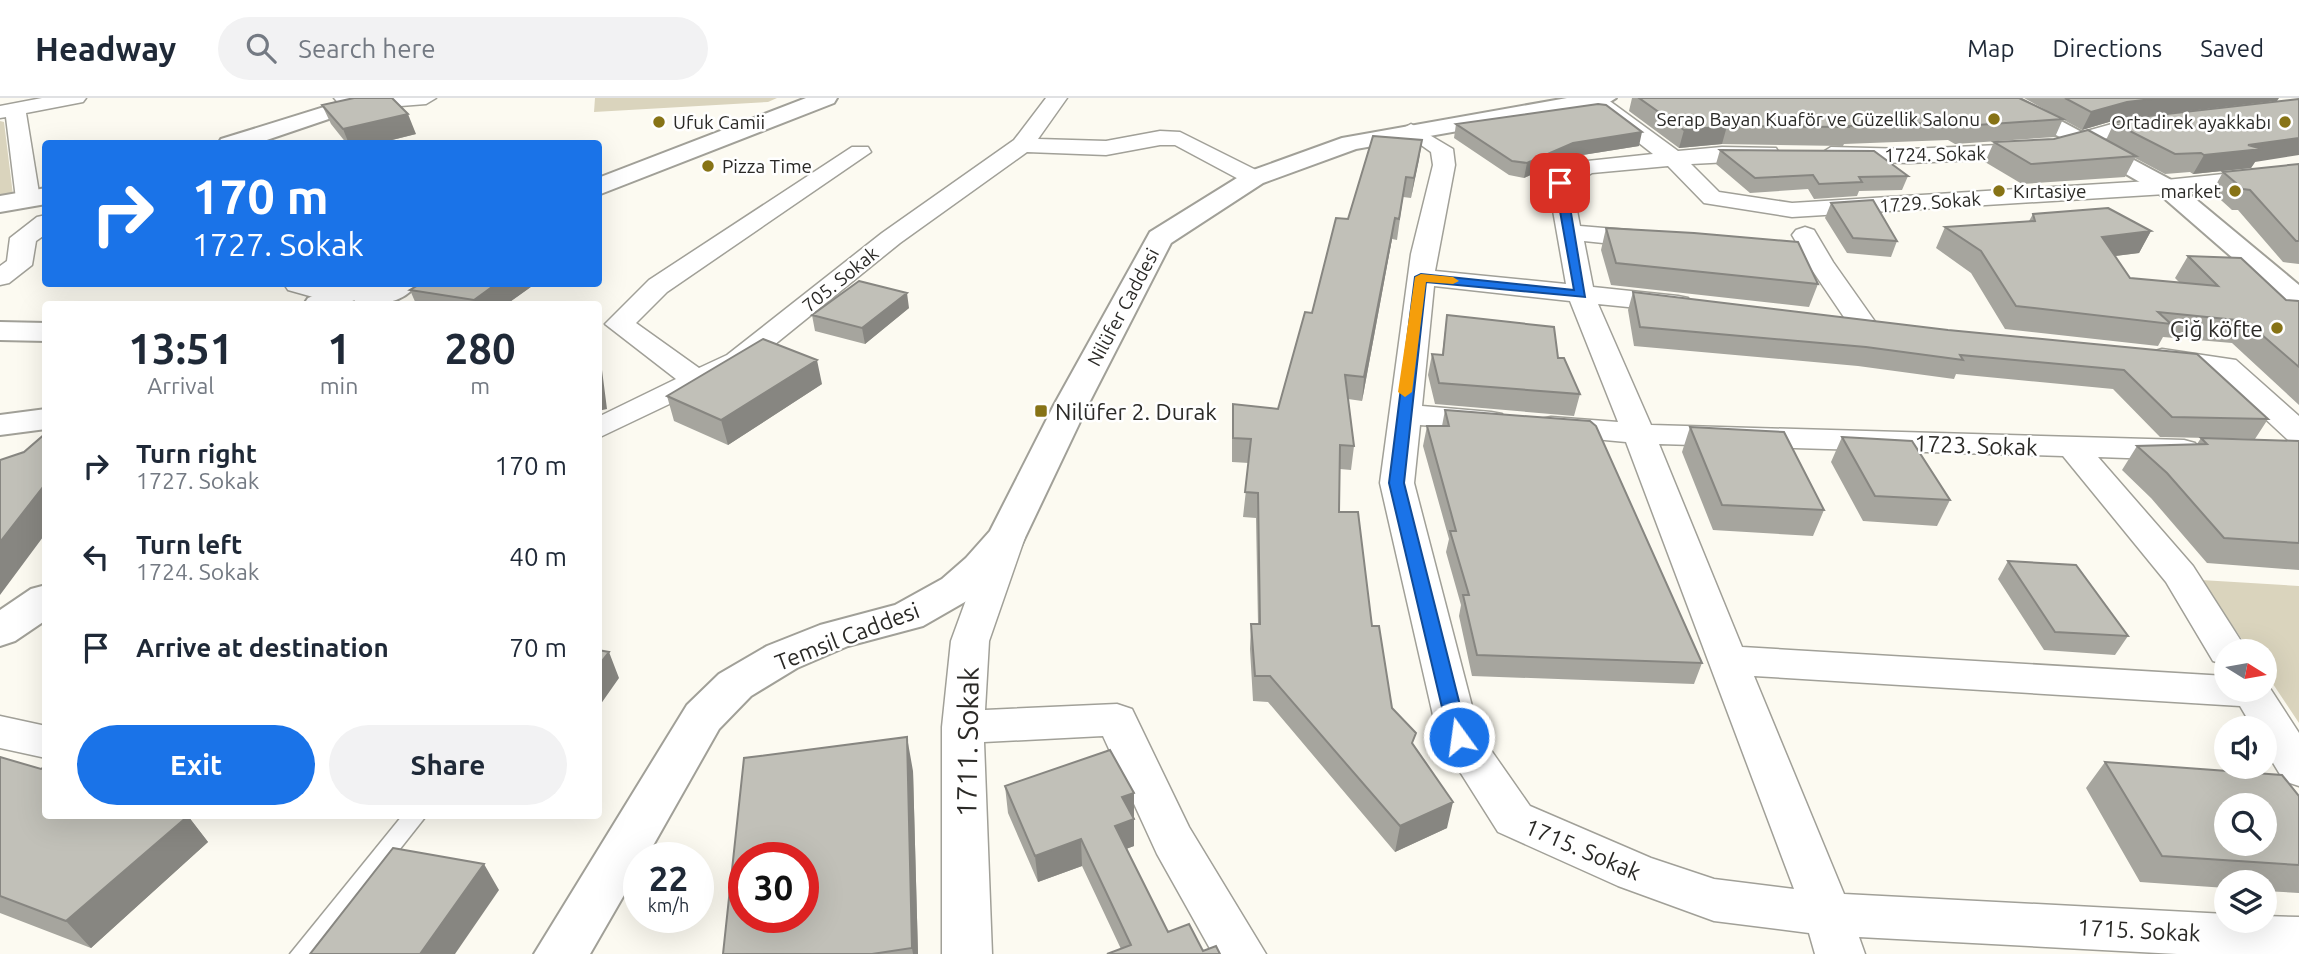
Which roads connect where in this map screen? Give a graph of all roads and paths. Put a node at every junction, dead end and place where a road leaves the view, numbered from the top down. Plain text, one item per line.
1 (76, 98) edge
2 (426, 98) edge
3 (826, 98) edge
4 (1058, 98) edge
5 (2000, 98) edge
6 (1601, 99) edge
7 (347, 101) edge
8 (7, 111) edge
9 (2172, 121) edge
10 (1411, 130) junction
11 (2082, 139) junction
12 (241, 140) edge
13 (1022, 145) junction
14 (860, 152) dead end
15 (1674, 159) junction
16 (2299, 173) edge
17 (1254, 178) junction
18 (602, 185) edge
19 (2166, 187) junction
20 (37, 198) edge
21 (0, 204) edge
22 (1792, 210) junction
23 (42, 225) edge
24 (1570, 232) junction
25 (1679, 242) edge
26 (1733, 247) edge
27 (1815, 254) junction
28 (0, 277) edge
29 (1421, 277) junction
30 (303, 287) edge
31 (361, 287) edge
32 (397, 287) edge
33 (1581, 295) junction
34 (329, 300) edge
35 (2299, 300) edge
36 (372, 301) edge
37 (1709, 307) edge
38 (1824, 319) edge
39 (0, 331) edge
40 (42, 332) edge
41 (0, 353) edge
42 (42, 353) edge
43 (2134, 355) edge
44 (697, 380) junction
45 (1402, 414) junction
46 (602, 427) edge
47 (1640, 433) junction
48 (2299, 433) edge
49 (2072, 447) junction
50 (2219, 451) edge
51 (1007, 537) junction
52 (42, 602) edge
53 (0, 631) edge
54 (2220, 639) edge
55 (1728, 660) junction
56 (2214, 689) edge
57 (2258, 702) edge
58 (963, 727) junction
59 (0, 732) edge
60 (42, 741) edge
61 (2299, 769) edge
62 (413, 819) edge
63 (1828, 914) junction
64 (2299, 939) edge
65 (302, 954) edge
66 (561, 954) edge
67 (967, 954) edge
68 (1241, 954) edge
69 (1840, 954) edge

1 - 8 street
2 - 7 street
3 - 18 street
4 - 13 street, 705. Sokak
5 - 11 street
6 - 10 street, Nilüfer Caddesi
6 - 15 street, 1729. Sokak
7 - 12 street
8 - 20 street
9 - 11 street, 1724. Sokak
10 - 17 street, Nilüfer Caddesi
10 - 29 street, 1715. Sokak
11 - 15 street, 1724. Sokak
11 - 19 street
13 - 17 street
13 - 44 street, 705. Sokak
14 - 44 street
15 - 22 street, 1729. Sokak
15 - 24 street, 1724. Sokak
16 - 19 street, 1729. Sokak
17 - 51 street, Nilüfer Caddesi
19 - 22 street, 1729. Sokak
19 - 35 street
20 - 21 street
22 - 27 street
23 - 28 street
24 - 25 street
24 - 33 street, 1724. Sokak
26 - 27 street
27 - 38 street
29 - 33 street
29 - 45 street, 1715. Sokak
30 - 34 street
31 - 34 street
32 - 36 street
33 - 37 street
33 - 47 street, 1724. Sokak
39 - 40 street
41 - 42 street
43 - 48 street
44 - 46 street, 705. Sokak
45 - 47 street, 1723. Sokak
45 - 63 street, 1715. Sokak
47 - 49 street, 1723. Sokak
47 - 55 street, 1724. Sokak
49 - 50 street, 1723. Sokak
49 - 54 street
51 - 58 street, 1711. Sokak
51 - 66 street, Temsil Caddesi
52 - 53 street
55 - 56 street
55 - 63 street, 1724. Sokak
57 - 61 street
58 - 67 street, 1711. Sokak
58 - 68 street
59 - 60 street
62 - 65 lane
63 - 64 street, 1715. Sokak
63 - 69 street, 1724. Sokak

